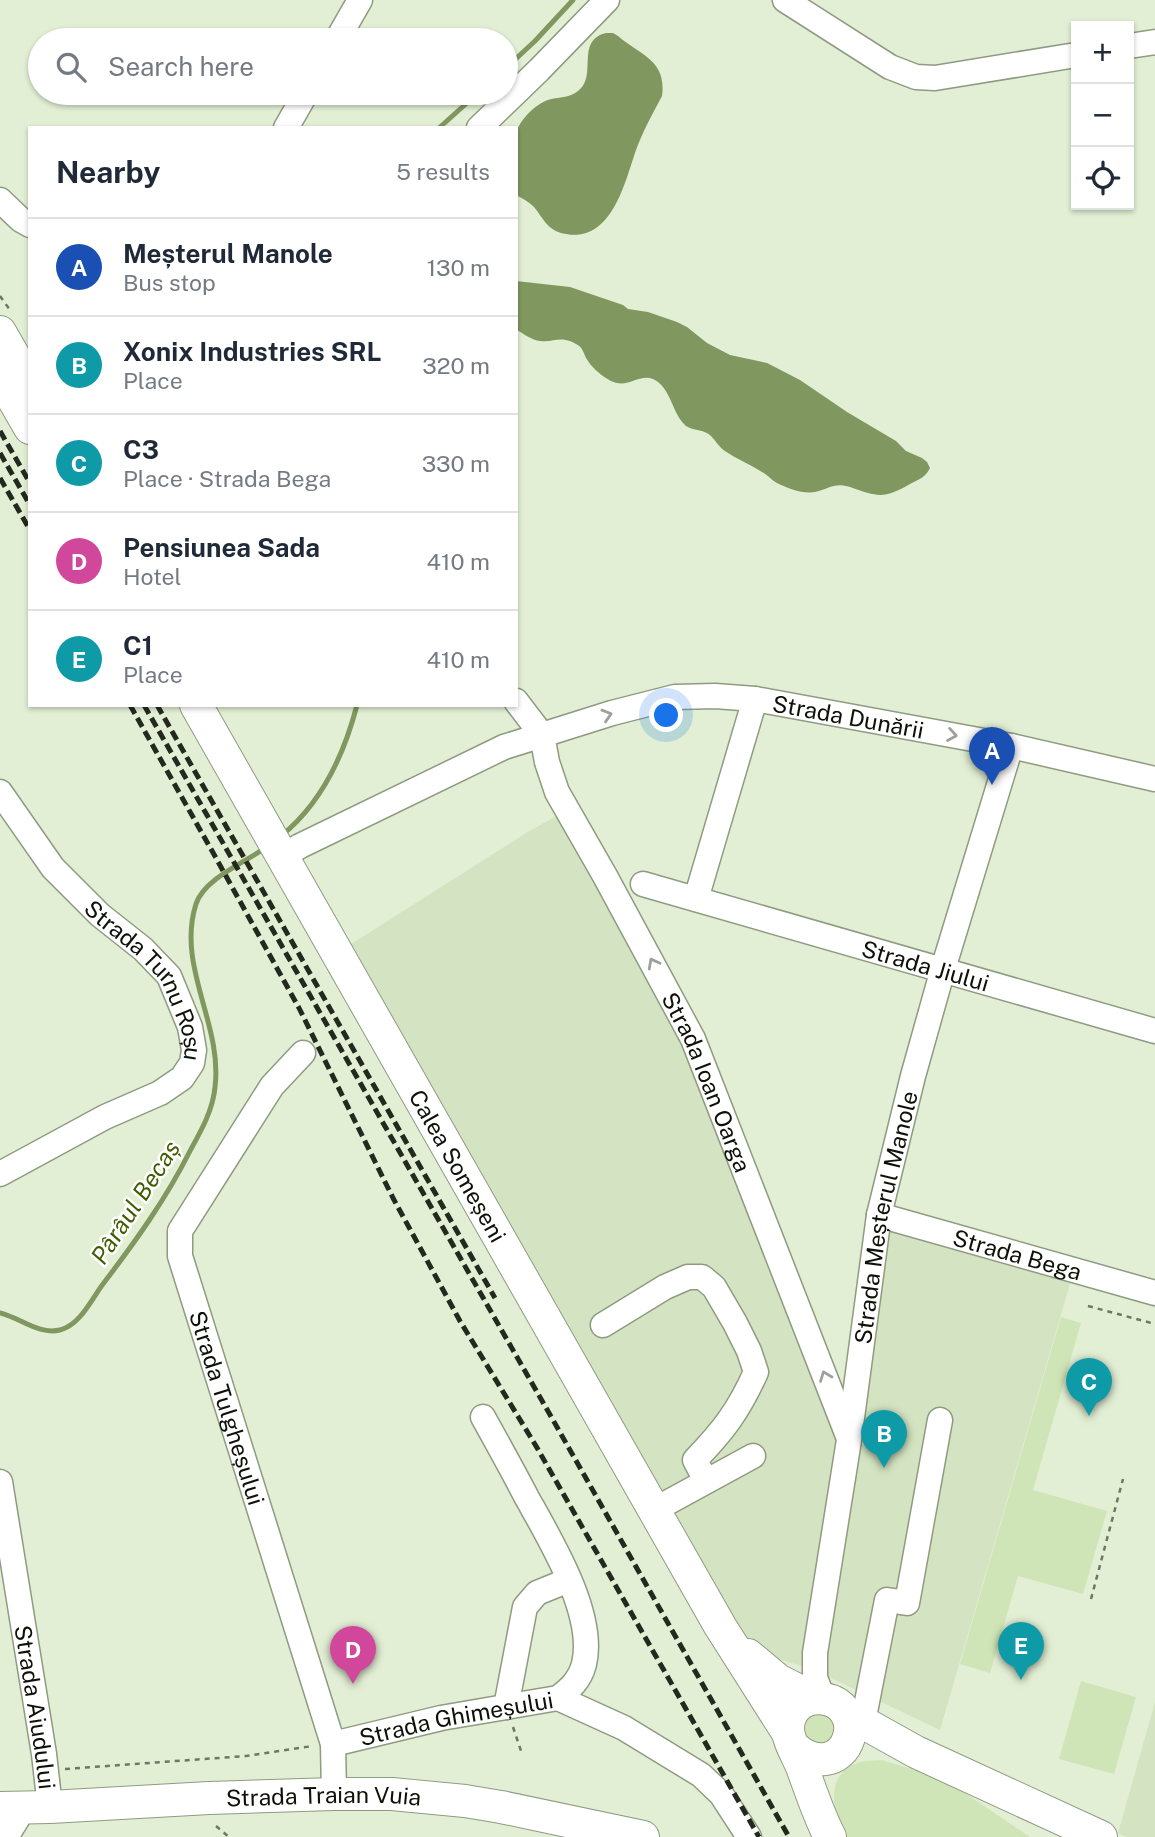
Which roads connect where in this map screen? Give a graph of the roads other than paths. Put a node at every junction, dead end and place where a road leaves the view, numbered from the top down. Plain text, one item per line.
1 (360, 0) edge
2 (607, 0) edge
3 (785, 0) edge
4 (344, 28) edge
5 (1155, 42) edge
6 (1134, 45) edge
7 (1071, 56) edge
8 (518, 90) edge
9 (299, 105) edge
10 (502, 105) edge
11 (287, 126) edge
12 (481, 126) edge
13 (0, 200) edge
14 (28, 224) edge
15 (0, 332) edge
16 (20, 377) edge
17 (28, 418) edge
18 (755, 699) junction
19 (518, 704) edge
20 (197, 707) edge
21 (542, 735) junction
22 (1011, 746) junction
23 (1155, 779) edge
24 (0, 792) edge
25 (275, 846) junction
26 (643, 884) dead end
27 (696, 899) junction
28 (943, 969) junction
29 (1155, 1031) edge
30 (303, 1053) dead end
31 (0, 1174) edge
32 (879, 1215) junction
33 (1155, 1293) edge
34 (603, 1325) dead end
35 (484, 1417) dead end
36 (940, 1420) dead end
37 (849, 1440) junction
38 (753, 1456) dead end
39 (706, 1481) junction
40 (0, 1482) edge
41 (654, 1510) junction
42 (569, 1580) junction
43 (720, 1626) junction
44 (558, 1698) junction
45 (506, 1707) junction
46 (836, 1708) junction
47 (791, 1740) junction
48 (333, 1744) junction
49 (916, 1752) junction
50 (838, 1753) junction
51 (997, 1791) junction
52 (334, 1794) junction
53 (25, 1808) edge
54 (6, 1837) edge
55 (643, 1837) edge
56 (749, 1837) edge
57 (830, 1837) edge
58 (836, 1837) edge
59 (1057, 1837) edge
60 (1101, 1837) edge

1 - 4 street
2 - 8 street
3 - 7 street
5 - 6 street
9 - 11 street
10 - 12 street
13 - 14 street
15 - 16 main road
16 - 17 main road
21 -> 18 street, Strada Dunării
18 -> 22 street, Strada Dunării
18 - 27 street
19 - 21 street
20 - 25 main road, Calea Someșeni
21 - 25 street, Strada Dunării
37 -> 21 street, Strada Ioan Oarga
22 - 23 street, Strada Dunării
22 - 28 street, Strada Meșterul Manole
24 - 31 street, Strada Turnu Roșu
25 - 41 main road, Calea Someșeni
26 - 27 street, Strada Jiului
27 - 28 street, Strada Jiului
28 - 29 street, Strada Jiului
28 - 32 street, Strada Meșterul Manole
30 - 48 street, Strada Tulgheșului
32 - 33 street, Strada Bega
32 - 37 street, Strada Meșterul Manole
34 - 39 street
35 - 42 street, Strada Ghimeșului
36 - 46 street
37 - 46 street, Strada Meșterul Manole
38 - 39 street
39 - 41 street
40 - 53 street, Strada Aiudului
41 - 43 main road, Calea Someșeni
42 - 44 street, Strada Ghimeșului
42 - 45 street
43 - 46 main road, Calea Someșeni
43 - 47 main road, Calea Someșeni
44 - 45 street, Strada Ghimeșului
44 - 56 street
45 - 48 street, Strada Ghimeșului
46 - 47 main road
46 - 49 main road, Calea Someșeni
46 - 50 main road
47 - 50 main road
47 - 57 main road, Calea Someșeni
48 - 52 street, Strada Tulgheșului
49 - 50 main road
49 - 51 main road, Calea Someșeni
50 - 58 main road
51 - 59 main road
51 - 60 main road
52 - 53 main road, Strada Traian Vuia
52 - 55 main road, Strada Traian Vuia
53 - 54 street

